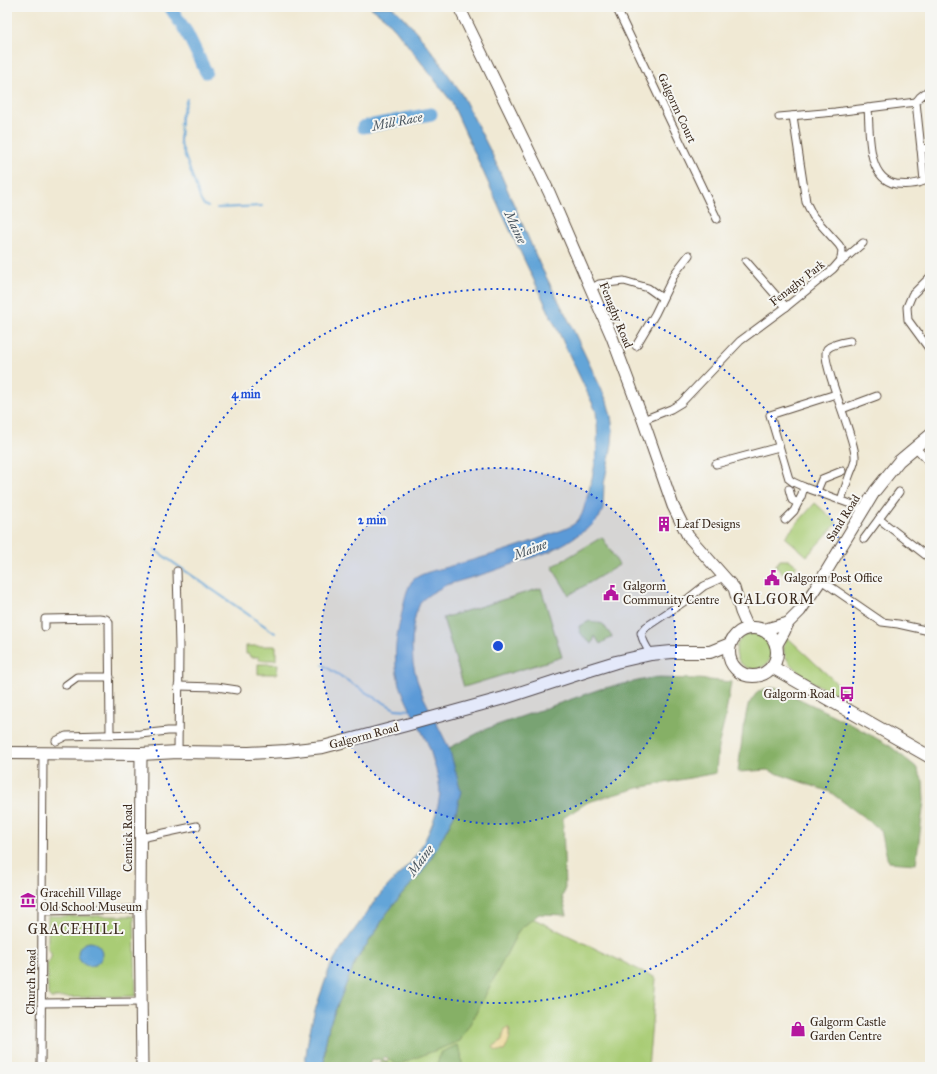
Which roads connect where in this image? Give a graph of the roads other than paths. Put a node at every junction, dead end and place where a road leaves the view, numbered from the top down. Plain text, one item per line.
1 (459, 7) edge
2 (616, 7) edge
3 (930, 89) edge
4 (916, 102) junction
5 (868, 108) junction
6 (793, 116) junction
7 (779, 117) dead end
8 (930, 148) edge
9 (921, 149) junction
10 (717, 219) dead end
11 (863, 243) dead end
12 (689, 255) dead end
13 (746, 262) dead end
14 (833, 269) junction
15 (930, 277) edge
16 (591, 288) junction
17 (662, 298) junction
18 (786, 306) junction
19 (850, 341) dead end
20 (636, 346) dead end
21 (930, 350) edge
22 (836, 394) junction
23 (877, 396) dead end
24 (842, 409) junction
25 (643, 420) junction
26 (930, 435) edge
27 (779, 447) junction
28 (916, 447) junction
29 (930, 463) edge
30 (716, 464) dead end
31 (842, 471) dead end
32 (804, 487) junction
33 (789, 489) dead end
34 (817, 491) junction
35 (899, 492) dead end
36 (840, 500) junction
37 (798, 503) junction
38 (864, 510) junction
39 (879, 519) junction
40 (784, 520) dead end
41 (864, 539) dead end
42 (930, 556) edge
43 (177, 570) dead end
44 (724, 577) junction
45 (821, 580) junction
46 (788, 624) junction
47 (45, 628) dead end
48 (748, 628) junction
49 (762, 630) junction
50 (930, 632) edge
51 (730, 644) junction
52 (776, 646) junction
53 (710, 652) junction
54 (651, 654) junction
55 (733, 666) junction
56 (772, 667) junction
57 (110, 677) junction
58 (66, 685) dead end
59 (178, 686) junction
60 (236, 690) dead end
61 (178, 731) junction
62 (110, 734) junction
63 (56, 741) dead end
64 (178, 752) junction
65 (7, 753) edge
66 (43, 753) junction
67 (141, 754) junction
68 (930, 758) edge
69 (197, 826) dead end
70 (140, 838) junction
71 (140, 909) junction
72 (43, 911) junction
73 (141, 1002) junction
74 (41, 1003) junction
75 (41, 1067) edge
76 (142, 1067) edge

1 - 16 street, Fenaghy Road
2 - 10 street, Galgorm Court
3 - 4 street
4 - 5 street
4 - 9 street
5 - 6 street
5 - 9 street
6 - 7 street
6 - 14 street, Fenaghy Park
8 - 9 street
11 - 14 street
12 - 17 street
13 - 18 street
14 - 18 street, Fenaghy Park
15 - 21 street
16 - 17 street
16 - 25 street, Fenaghy Road
17 - 20 street
18 - 25 street, Fenaghy Park
19 - 22 street
22 - 24 street
22 - 27 street
23 - 24 street
24 - 36 street
25 - 44 street, Fenaghy Road
26 - 28 street, Sand Road
27 - 30 street
27 - 32 street
28 - 29 street
28 - 38 street, Sand Road
31 - 34 street
32 - 34 street
32 - 37 street
33 - 37 street
34 - 36 street
35 - 39 street
36 - 38 street
37 - 40 street
38 - 45 street, Sand Road
39 - 41 street
39 - 42 street
43 - 59 street
44 - 48 street, Fenaghy Road
44 - 54 street
45 - 46 street, Sand Road
45 - 50 street
46 - 49 street
46 - 52 street, Sand Road
47 - 57 street
48 - 49 main road
48 - 51 main road
49 - 52 main road
51 - 53 main road, Galgorm Road
51 - 55 main road
52 - 56 main road
53 - 54 main road, Galgorm Road
53 - 55 main road
54 - 64 main road, Galgorm Road
55 - 56 main road
56 - 68 main road
57 - 58 street
57 - 62 street
59 - 60 street
59 - 61 street
61 - 62 street
61 - 64 street
62 - 63 street
64 - 67 main road, Galgorm Road
65 - 66 main road, Galgorm Road
66 - 67 main road, Galgorm Road
66 - 72 street, Church Road
67 - 70 street, Cennick Road
69 - 70 street
70 - 71 street, Cennick Road
71 - 72 street
71 - 73 street, Cennick Road
72 - 74 street, Church Road
73 - 74 street
73 - 76 street, Cennick Road
74 - 75 street, Church Road

